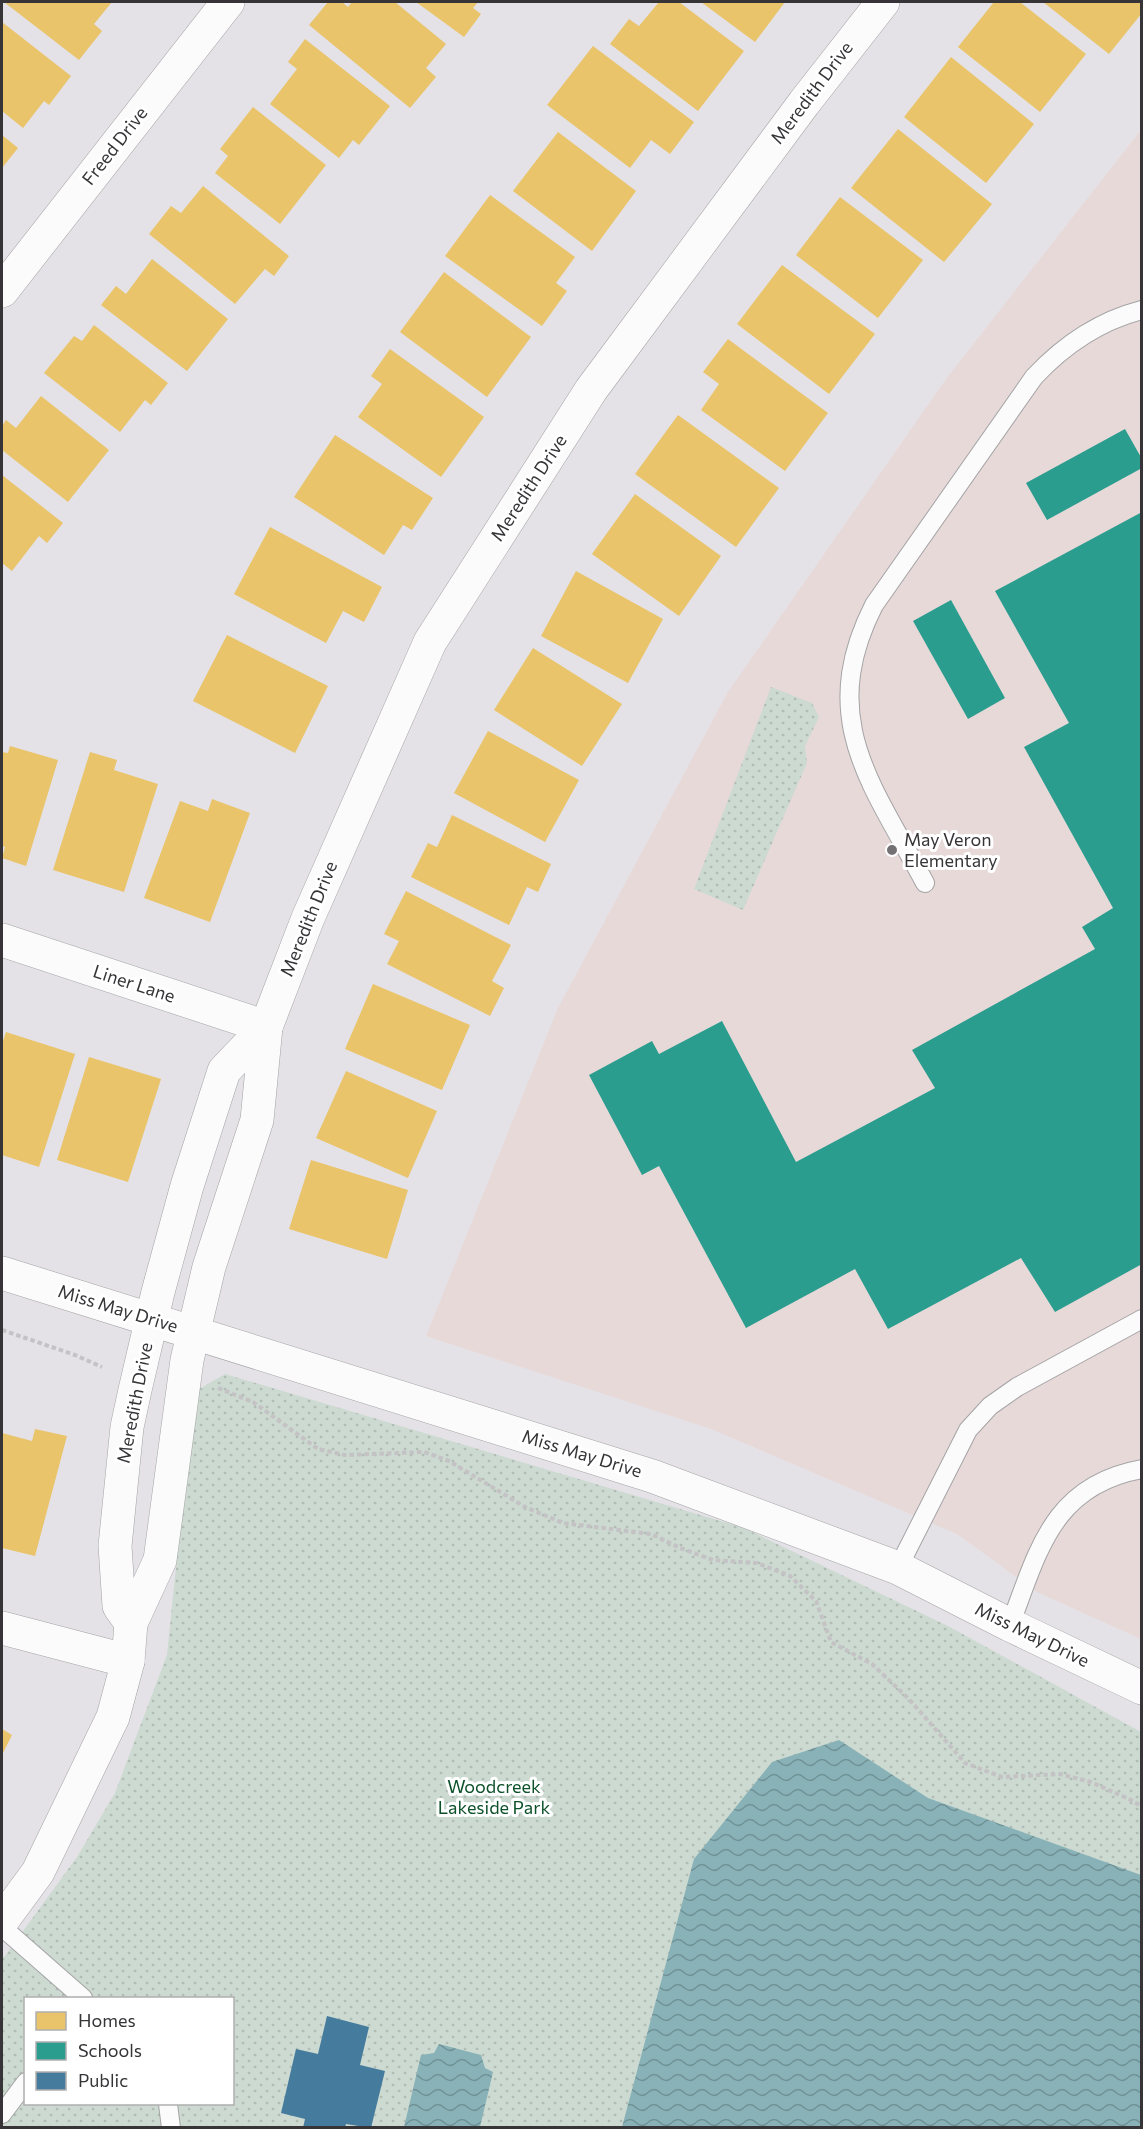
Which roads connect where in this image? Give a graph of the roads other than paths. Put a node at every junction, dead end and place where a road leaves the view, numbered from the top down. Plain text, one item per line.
1 (228, 2) edge
2 (883, 2) edge
3 (2, 291) edge
4 (1142, 310) edge
5 (925, 883) dead end
6 (2, 940) edge
7 (266, 1027) junction
8 (2, 1273) edge
9 (1142, 1319) edge
10 (152, 1320) junction
11 (194, 1333) junction
12 (1142, 1469) edge
13 (898, 1568) junction
14 (131, 1623) junction
15 (1010, 1625) junction
16 (2, 1628) edge
17 (128, 1661) junction
18 (1142, 1688) edge
19 (2, 1921) edge
20 (2, 1926) edge
21 (82, 1997) edge
22 (24, 2085) edge
23 (168, 2105) edge
24 (2, 2114) edge
25 (171, 2127) edge

1 - 3 street, Freed Drive
2 - 7 street, Meredith Drive
4 - 5 lane
6 - 7 street, Liner Lane
7 - 10 street, Meredith Drive
7 - 11 street, Meredith Drive
8 - 10 street, Miss May Drive
9 - 13 lane
10 - 11 street, Miss May Drive
10 - 14 street, Meredith Drive
11 - 13 street, Miss May Drive
11 - 14 street, Meredith Drive
12 - 15 lane
13 - 15 street, Miss May Drive
14 - 17 street, Meredith Drive
15 - 18 street, Miss May Drive
16 - 17 street
17 - 19 street, Meredith Drive
20 - 21 lane
22 - 24 lane
23 - 25 lane

